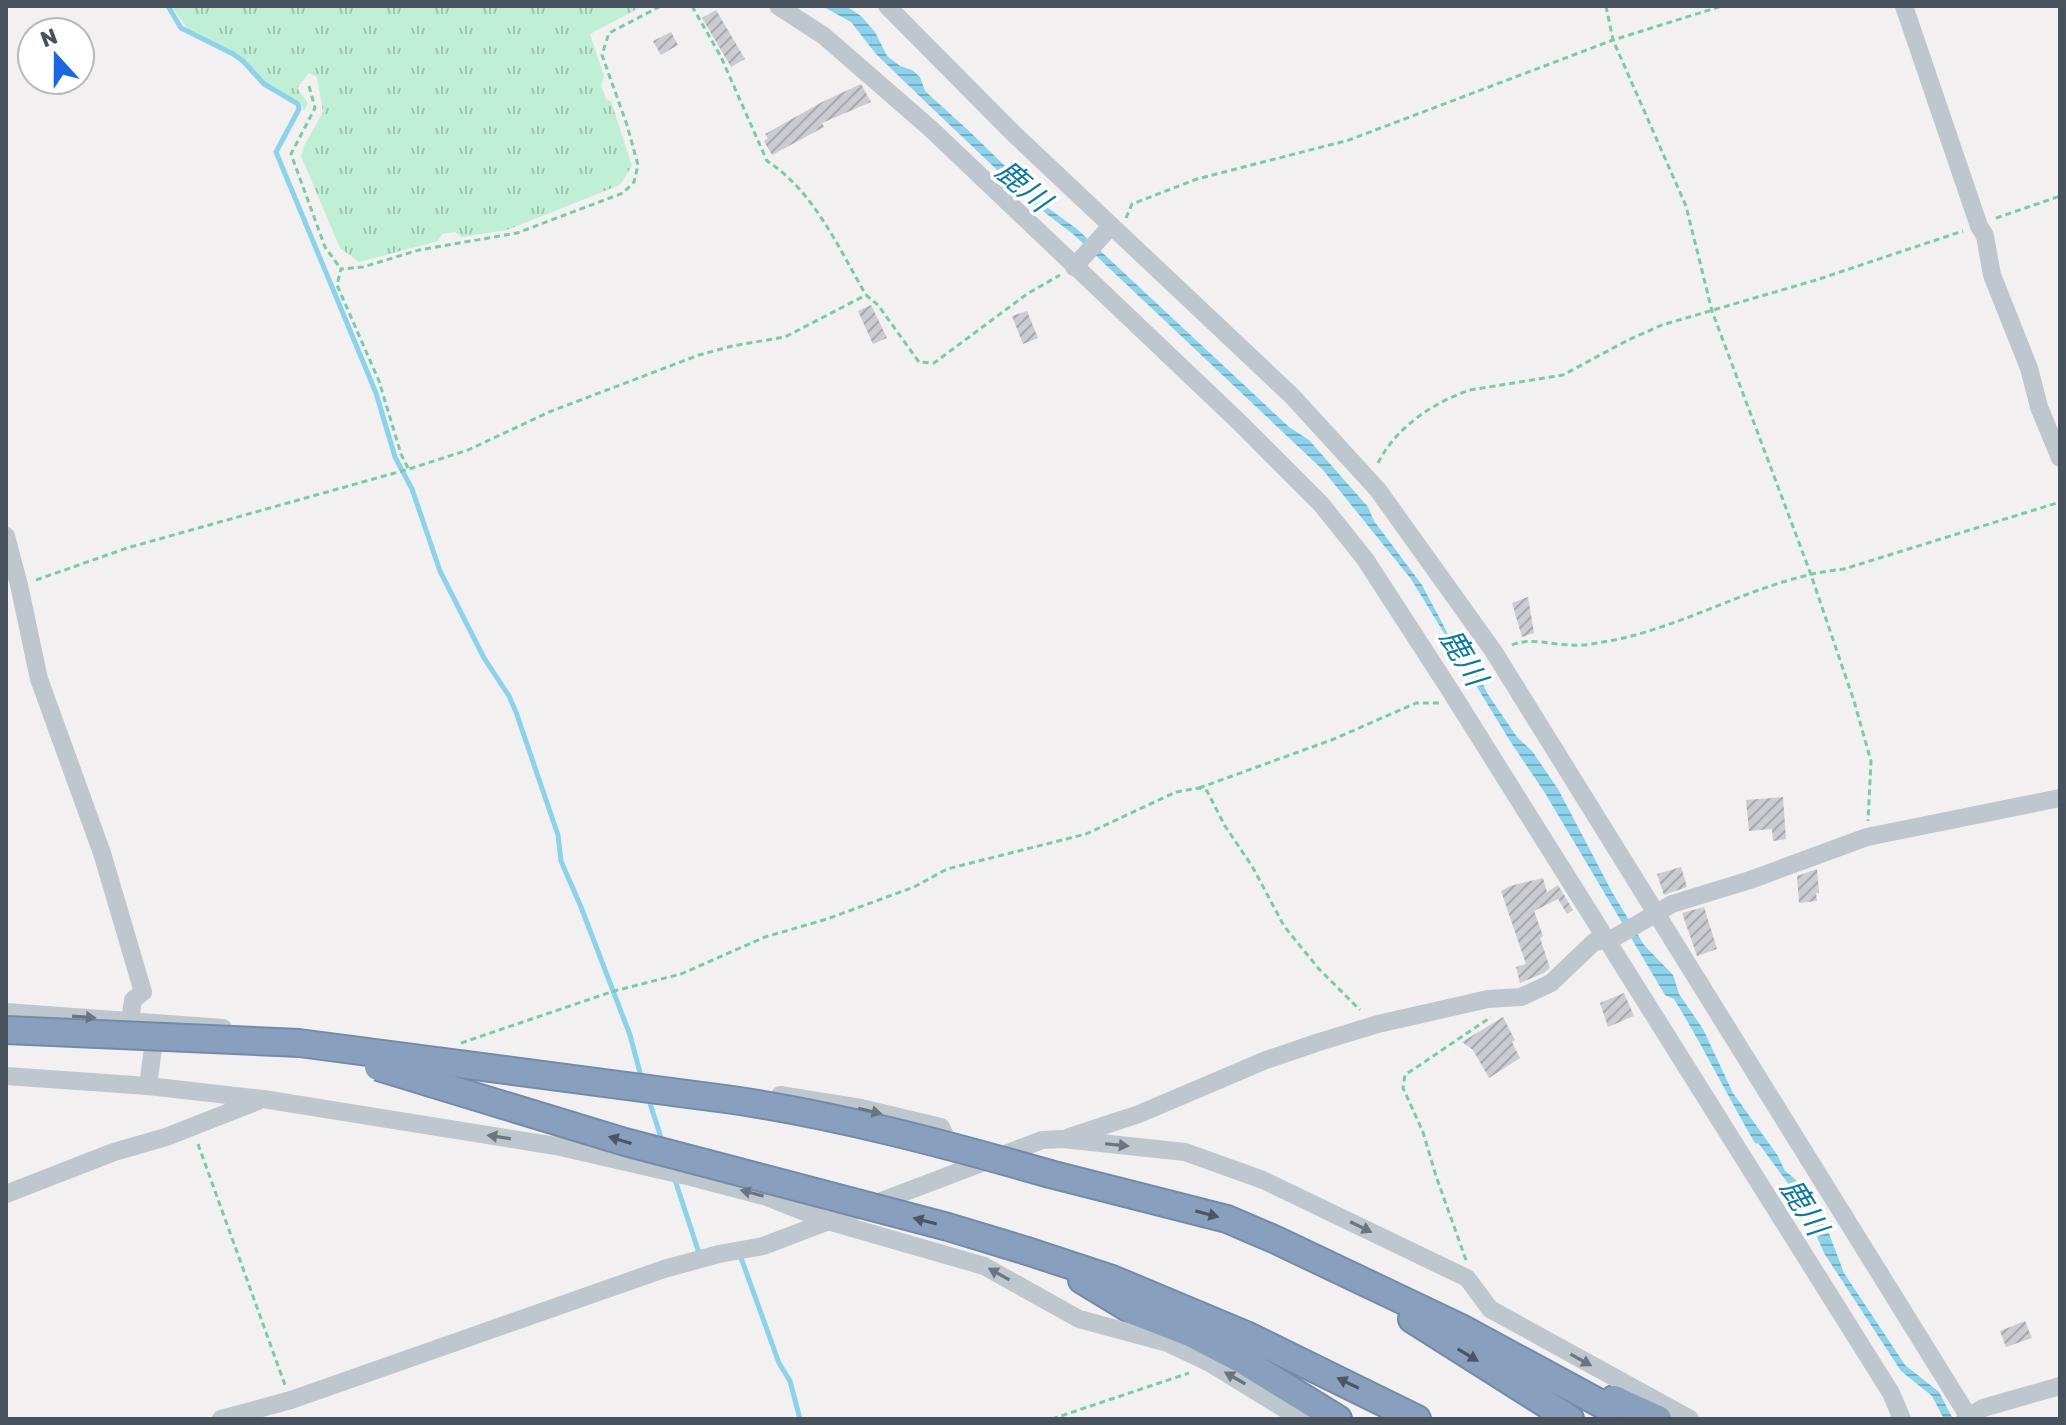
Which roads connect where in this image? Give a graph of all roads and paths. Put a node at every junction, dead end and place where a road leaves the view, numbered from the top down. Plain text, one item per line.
1 (661, 6) edge
2 (692, 6) edge
3 (778, 6) edge
4 (887, 6) edge
5 (1606, 6) edge
6 (1722, 6) edge
7 (1904, 6) edge
8 (1613, 40) junction
9 (309, 86) dead end
10 (2060, 196) edge
11 (1979, 226) junction
12 (1109, 228) junction
13 (1133, 228) dead end
14 (1076, 264) junction
15 (341, 269) junction
16 (866, 295) junction
17 (1712, 311) junction
18 (2060, 458) edge
19 (409, 469) junction
20 (1378, 490) junction
21 (2060, 502) edge
22 (6, 536) edge
23 (1810, 572) junction
24 (19, 585) junction
25 (1494, 652) junction
26 (1461, 707) junction
27 (1199, 788) junction
28 (2060, 798) edge
29 (1867, 837) junction
30 (1651, 915) junction
31 (1611, 940) junction
32 (1521, 997) junction
33 (6, 1012) edge
34 (130, 1020) junction
35 (156, 1021) junction
36 (1378, 1024) junction
37 (6, 1030) edge
38 (200, 1040) junction
39 (452, 1052) junction
40 (6, 1076) edge
41 (148, 1086) junction
42 (263, 1099) junction
43 (192, 1127) junction
44 (1063, 1139) junction
45 (960, 1171) junction
46 (6, 1194) edge
47 (828, 1221) junction
48 (1054, 1261) junction
49 (1333, 1266) junction
50 (1467, 1278) junction
51 (1516, 1356) junction
52 (1210, 1363) junction
53 (2060, 1386) edge
54 (291, 1400) junction
55 (1968, 1418) edge
56 (221, 1419) edge
57 (1052, 1419) edge
58 (1301, 1419) edge
59 (1338, 1419) edge
60 (1417, 1419) edge
61 (1570, 1419) edge
62 (1629, 1419) edge
63 (1658, 1419) edge
64 (1690, 1419) edge
65 (1902, 1419) edge

1 - 15 path
2 - 16 path
3 - 14 street
4 - 12 street
5 - 8 path
6 - 8 path
7 - 11 street
8 - 13 path
8 - 17 path
9 - 15 path
10 - 11 path
11 - 17 path
11 - 18 street
12 - 14 street
12 - 20 street
14 - 16 path
14 - 26 street
15 - 19 path
16 - 19 path
17 - 20 path
17 - 23 path
19 - 24 path
20 - 25 street
21 - 23 path
22 - 24 street
23 - 25 path
23 - 29 path
24 - 34 street
25 - 30 street
26 - 27 path
26 - 31 street
27 - 36 path
27 - 39 path
28 - 29 street
29 - 30 street
30 - 31 street
30 - 55 street
31 - 32 street
31 - 65 street
32 - 36 street
32 - 50 path
33 -> 34 street
34 - 35 street
35 - 39 street
35 - 41 street
36 - 44 street
37 - 38 highway, bridge
48 -> 38 highway, bridge
38 -> 49 highway, bridge
39 -> 45 street
40 - 41 street
41 - 42 street
42 - 43 street
47 -> 42 street
43 - 46 street
43 - 54 path
44 - 45 street
44 -> 50 street
45 - 47 street
52 -> 47 street
47 - 54 street
48 - 59 highway
60 -> 48 highway
49 - 51 highway
49 -> 61 highway
50 -> 64 street
51 - 62 highway
51 - 63 highway
52 - 57 path
58 -> 52 street
53 - 55 street
54 - 56 street

